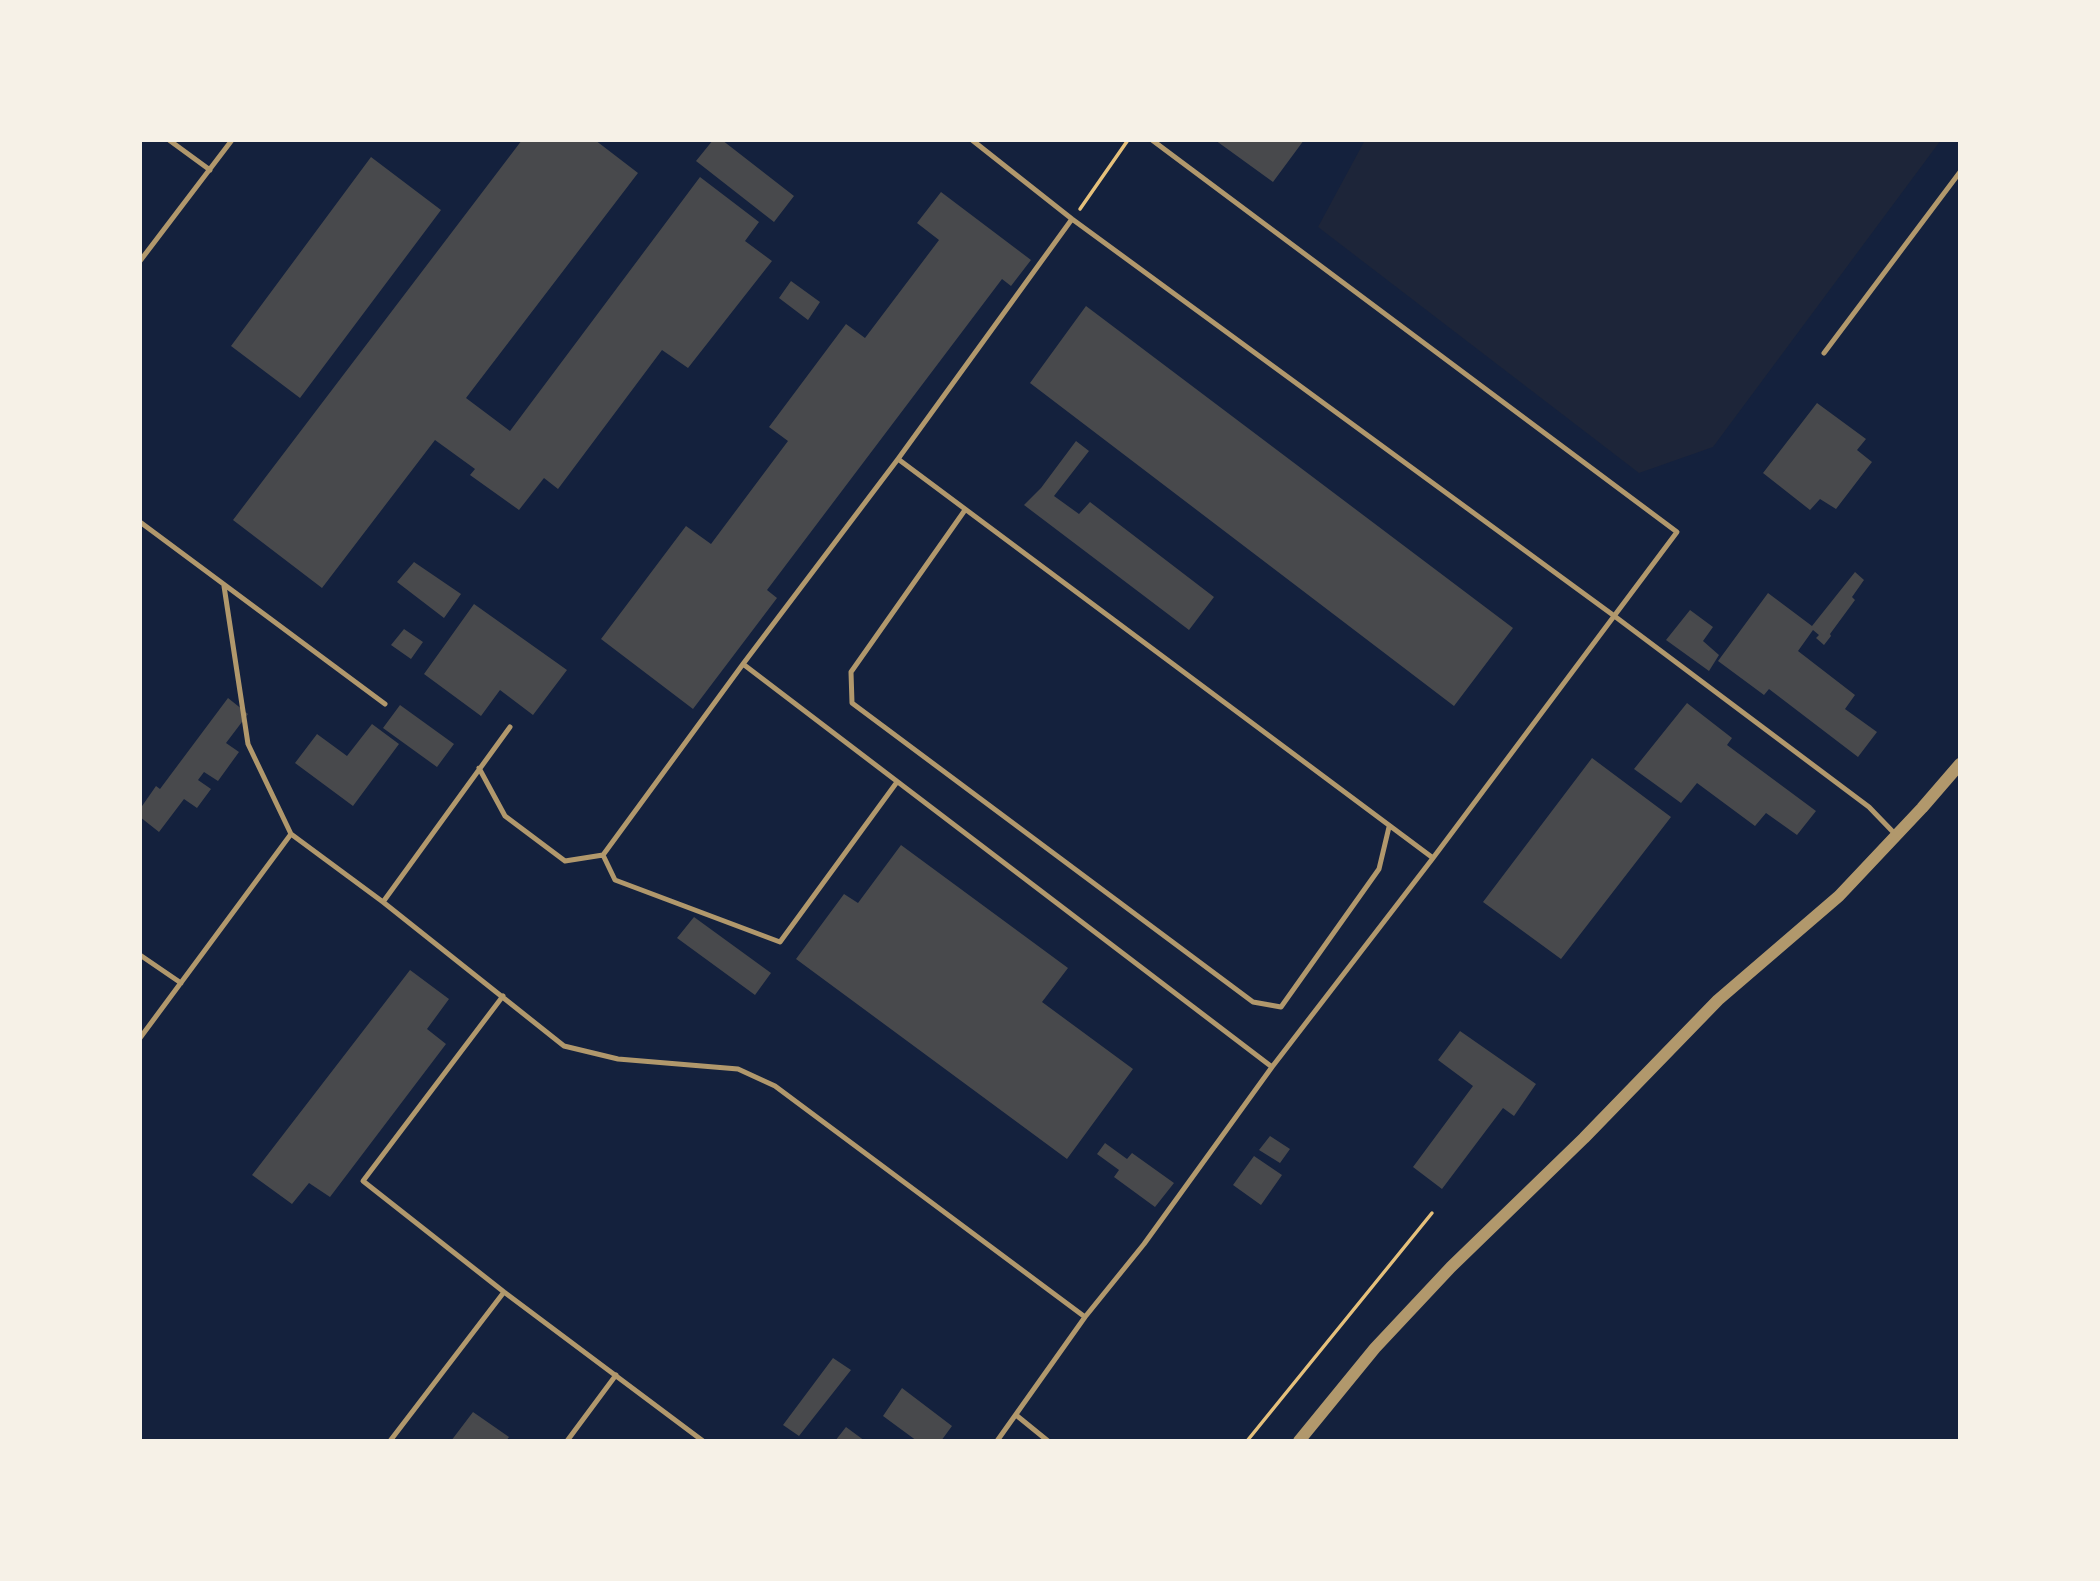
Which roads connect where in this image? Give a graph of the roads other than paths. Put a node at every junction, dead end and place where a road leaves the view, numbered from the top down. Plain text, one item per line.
1 (169, 140) edge
2 (232, 140) edge
3 (972, 140) edge
4 (1152, 140) edge
5 (209, 170) junction
6 (1960, 172) edge
7 (1073, 219) junction
8 (140, 261) edge
9 (1824, 354) dead end
10 (898, 458) junction
11 (965, 510) junction
12 (140, 522) edge
13 (224, 586) junction
14 (1613, 615) junction
15 (743, 664) junction
16 (385, 704) dead end
17 (510, 727) dead end
18 (1960, 764) edge
19 (480, 768) junction
20 (897, 782) junction
21 (1389, 827) junction
22 (291, 834) junction
23 (1897, 835) junction
24 (603, 855) junction
25 (1433, 858) junction
26 (383, 902) junction
27 (140, 955) edge
28 (181, 983) junction
29 (503, 996) junction
30 (140, 1038) edge
31 (1272, 1067) junction
32 (504, 1292) junction
33 (1085, 1317) junction
34 (616, 1375) junction
35 (1016, 1415) junction
36 (390, 1441) edge
37 (567, 1441) edge
38 (703, 1441) edge
39 (997, 1441) edge
40 (1048, 1441) edge
41 (1299, 1441) edge

1 - 5 lane
2 - 5 lane
3 - 7 lane
4 - 14 lane
5 - 8 lane
6 - 9 lane
7 - 10 lane
7 - 14 lane
10 - 11 lane
10 - 15 lane
11 - 21 lane
11 - 21 lane
12 - 13 lane
13 - 16 lane
13 - 22 lane
14 - 23 lane
14 - 25 lane
15 - 20 lane
15 - 24 lane
17 - 19 lane
18 - 23 street
19 - 24 lane
19 - 26 lane
20 - 24 lane
20 - 31 lane
21 - 25 lane
22 - 26 lane
22 - 28 lane
23 - 41 street
25 - 31 lane
26 - 29 lane
27 - 28 lane
28 - 30 lane
29 - 32 lane
29 - 33 lane
31 - 33 lane
32 - 34 lane
32 - 36 lane
33 - 35 lane
34 - 37 lane
34 - 38 lane
35 - 39 lane
35 - 40 lane

